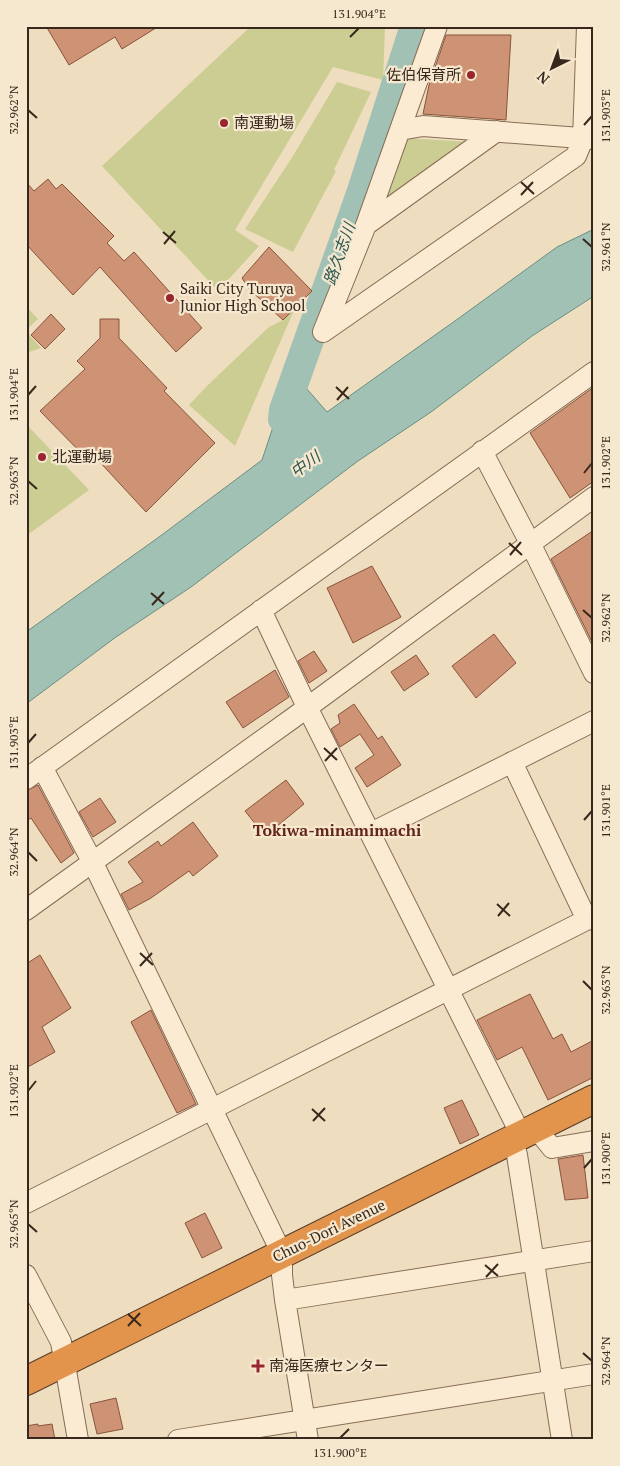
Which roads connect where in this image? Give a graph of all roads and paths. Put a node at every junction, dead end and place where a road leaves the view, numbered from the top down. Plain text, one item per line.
1 (437, 26) edge
2 (587, 26) edge
3 (400, 130) junction
4 (497, 131) junction
5 (588, 139) edge
6 (366, 225) junction
7 (594, 372) edge
8 (482, 451) junction
9 (594, 497) edge
10 (530, 543) junction
11 (261, 610) junction
12 (594, 673) edge
13 (307, 707) junction
14 (594, 721) edge
15 (512, 762) junction
16 (42, 767) junction
17 (26, 779) edge
18 (371, 833) junction
19 (93, 863) junction
20 (26, 910) edge
21 (590, 918) edge
22 (448, 990) junction
23 (594, 1100) edge
24 (212, 1109) junction
25 (523, 1134) junction
26 (594, 1141) edge
27 (26, 1202) edge
28 (594, 1250) edge
29 (282, 1254) junction
30 (532, 1260) junction
31 (26, 1275) edge
32 (285, 1300) junction
33 (64, 1362) junction
34 (594, 1374) edge
35 (552, 1380) junction
36 (26, 1381) edge
37 (304, 1420) junction
38 (78, 1440) edge
39 (178, 1440) edge
40 (308, 1440) edge
41 (562, 1440) edge

1 - 3 street
2 - 5 street
3 - 4 street
3 - 6 street
4 - 5 street
4 - 6 street
5 - 6 street
7 - 8 street
8 - 10 street
8 - 11 street
9 - 10 street
10 - 12 street
10 - 13 street
11 - 13 street
11 - 16 street
13 - 18 street
13 - 19 street
14 - 15 street
15 - 18 street
15 - 21 street
16 - 17 street
16 - 19 street
18 - 22 street
19 - 20 street
19 - 24 street
21 - 22 street
22 - 24 street
22 - 25 street
23 - 25 highway, Chuo-Dori Avenue
24 - 27 street
24 - 29 street
25 - 26 street
25 - 29 highway, Chuo-Dori Avenue
25 - 30 street
28 - 30 street
29 - 32 street
29 - 33 highway, Chuo-Dori Avenue
30 - 32 street
30 - 35 street
31 - 33 street
32 - 37 street
33 - 36 highway, Chuo-Dori Avenue
33 - 38 street
34 - 35 street
35 - 37 street
35 - 41 street
37 - 39 street
37 - 40 street

